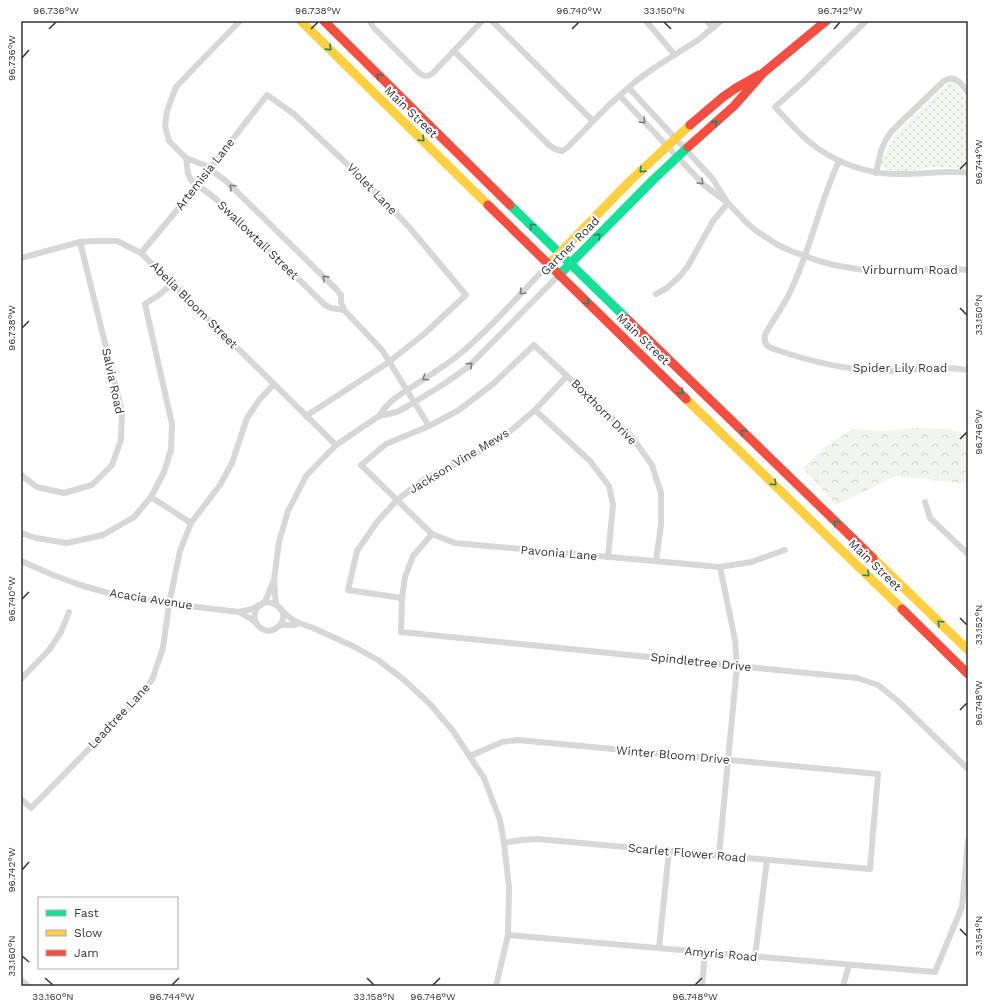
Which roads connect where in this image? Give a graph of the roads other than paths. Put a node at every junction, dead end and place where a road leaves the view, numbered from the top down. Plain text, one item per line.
1 (240, 21) edge
2 (301, 21) edge
3 (324, 21) edge
4 (370, 21) edge
5 (482, 21) edge
6 (492, 21) edge
7 (646, 21) edge
8 (708, 21) edge
9 (721, 21) edge
10 (826, 21) edge
11 (866, 21) edge
12 (713, 28) junction
13 (454, 51) junction
14 (675, 55) junction
15 (763, 73) junction
16 (628, 88) junction
17 (968, 93) edge
18 (267, 95) joint
19 (620, 96) junction
20 (593, 122) junction
21 (676, 138) junction
22 (667, 146) junction
23 (686, 149) junction
24 (677, 157) junction
25 (186, 158) junction
26 (839, 161) junction
27 (209, 170) junction
28 (876, 172) junction
29 (968, 172) edge
30 (198, 184) junction
31 (728, 204) junction
32 (80, 242) junction
33 (141, 253) junction
34 (560, 253) junction
35 (804, 256) junction
36 (21, 258) edge
37 (570, 263) junction
38 (549, 264) junction
39 (968, 270) edge
40 (560, 274) junction
41 (172, 284) junction
42 (656, 294) dead end
43 (344, 310) junction
44 (389, 362) junction
45 (968, 370) edge
46 (567, 376) junction
47 (274, 384) junction
48 (406, 390) junction
49 (414, 402) junction
50 (535, 410) junction
51 (306, 416) junction
52 (379, 416) junction
53 (430, 426) junction
54 (336, 445) junction
55 (21, 476) edge
56 (151, 497) junction
57 (397, 500) junction
58 (925, 502) dead end
59 (191, 523) junction
60 (21, 533) edge
61 (432, 534) junction
62 (785, 550) dead end
63 (968, 554) edge
64 (608, 557) junction
65 (21, 561) edge
66 (656, 561) junction
67 (720, 567) junction
68 (274, 580) junction
69 (402, 598) junction
70 (169, 604) junction
71 (262, 604) junction
72 (278, 607) junction
73 (69, 612) dead end
74 (239, 612) junction
75 (299, 623) junction
76 (258, 625) junction
77 (281, 625) junction
78 (968, 650) edge
79 (737, 666) junction
80 (968, 674) edge
81 (21, 679) edge
82 (470, 756) junction
83 (728, 760) junction
84 (968, 768) edge
85 (21, 799) edge
86 (968, 840) edge
87 (504, 843) junction
88 (669, 851) junction
89 (719, 856) junction
90 (767, 860) junction
91 (870, 869) joint
92 (508, 935) junction
93 (659, 948) junction
94 (705, 952) junction
95 (755, 957) junction
96 (849, 965) junction
97 (21, 980) edge
98 (28, 986) edge
99 (496, 986) edge
100 (702, 986) edge
101 (843, 986) edge

1 - 25 street, Swallowtail Street
2 -> 38 main road, Main Street
34 -> 3 main road, Main Street
4 - 13 street
5 - 13 street
6 - 20 street
7 - 14 street
8 - 12 street
9 - 12 street
10 - 15 main road, Gartner Road
11 - 26 street
12 - 14 street
13 - 20 street
14 - 16 street
15 - 21 main road, Gartner Road
23 -> 15 main road, Gartner Road
16 - 19 street
16 - 21 street, Virburnum Road
17 - 28 street
18 - 27 street, Artemisia Lane
18 - 44 street, Violet Lane
19 - 20 street
19 -> 22 street, Virburnum Road
21 - 22 main road, Gartner Road
21 - 23 street, Virburnum Road
22 - 24 street, Virburnum Road
22 -> 34 main road, Gartner Road
23 - 24 main road, Gartner Road
23 - 31 street, Virburnum Road
24 -> 31 street, Virburnum Road
37 -> 24 main road, Gartner Road
25 - 27 street, Swallowtail Street
25 - 30 street, Swallowtail Street
26 - 28 street
26 - 35 street
27 - 30 street, Artemisia Lane
43 -> 27 street, Swallowtail Street
28 - 29 street
30 - 33 street, Artemisia Lane
30 - 43 street, Swallowtail Street
31 - 35 street, Virburnum Road
31 - 42 street
32 - 33 street, Abelia Bloom Street
32 - 36 street, Abelia Bloom Street
32 - 55 street, Salvia Road
33 - 41 street, Abelia Bloom Street
34 - 37 main road, Main Street
34 - 38 main road, Gartner Road
35 - 39 street, Virburnum Road
35 - 45 street, Spider Lily Road
37 - 40 main road, Gartner Road
78 -> 37 main road, Main Street
38 - 40 main road, Main Street
38 -> 48 street, Gartner Road
49 -> 40 street, Gartner Road
40 -> 80 main road, Main Street
41 - 47 street, Abelia Bloom Street
41 - 56 street
43 - 44 street, Swallowtail Street
44 - 48 street, Swallowtail Street
44 - 51 street
46 - 50 street, Jackson Vine Mews
46 - 53 street, Boxthorn Drive
46 - 66 street, Boxthorn Drive
47 - 51 street, Abelia Bloom Street
47 - 59 street, Leadtree Lane
48 - 49 street, Swallowtail Street
48 - 52 street, Gartner Road
49 - 52 street, Gartner Road
49 - 53 street, Swallowtail Street
50 - 57 street, Jackson Vine Mews
50 - 64 street
51 - 54 street, Abelia Bloom Street
52 - 54 street, Gartner Road
53 - 57 street, Pavonia Lane
54 - 68 street, Gartner Road
56 - 59 street
56 - 60 street
57 - 61 street, Pavonia Lane
57 - 69 street, Jackson Vine Mews
58 - 63 street
59 - 70 street, Leadtree Lane
61 - 64 street, Pavonia Lane
61 - 69 street
62 - 67 street, Pavonia Lane
64 - 66 street, Pavonia Lane
65 - 70 street, Acacia Avenue
66 - 67 street, Pavonia Lane
67 - 79 street
68 - 71 street
68 - 72 street
69 - 79 street, Spindletree Drive
70 - 74 street, Acacia Avenue
70 - 85 street, Leadtree Lane
71 - 72 street
71 - 74 street
71 - 76 street
72 - 75 street
72 - 77 street
73 - 81 street
74 - 76 street
75 - 77 street
75 - 82 street
76 - 77 street
79 - 83 street
79 - 84 street, Spindletree Drive
82 - 83 street, Winter Bloom Drive
82 - 87 street
83 - 89 street
83 - 91 street, Winter Bloom Drive
86 - 96 street, Amyris Road
87 - 88 street, Scarlet Flower Road
87 - 92 street
88 - 89 street, Scarlet Flower Road
88 - 93 street
89 - 90 street, Scarlet Flower Road
90 - 91 street, Scarlet Flower Road
90 - 95 street
92 - 93 street, Amyris Road
92 - 99 street
93 - 94 street, Amyris Road
94 - 95 street, Amyris Road
94 - 100 street
95 - 96 street, Amyris Road
96 - 101 street
97 - 98 street

